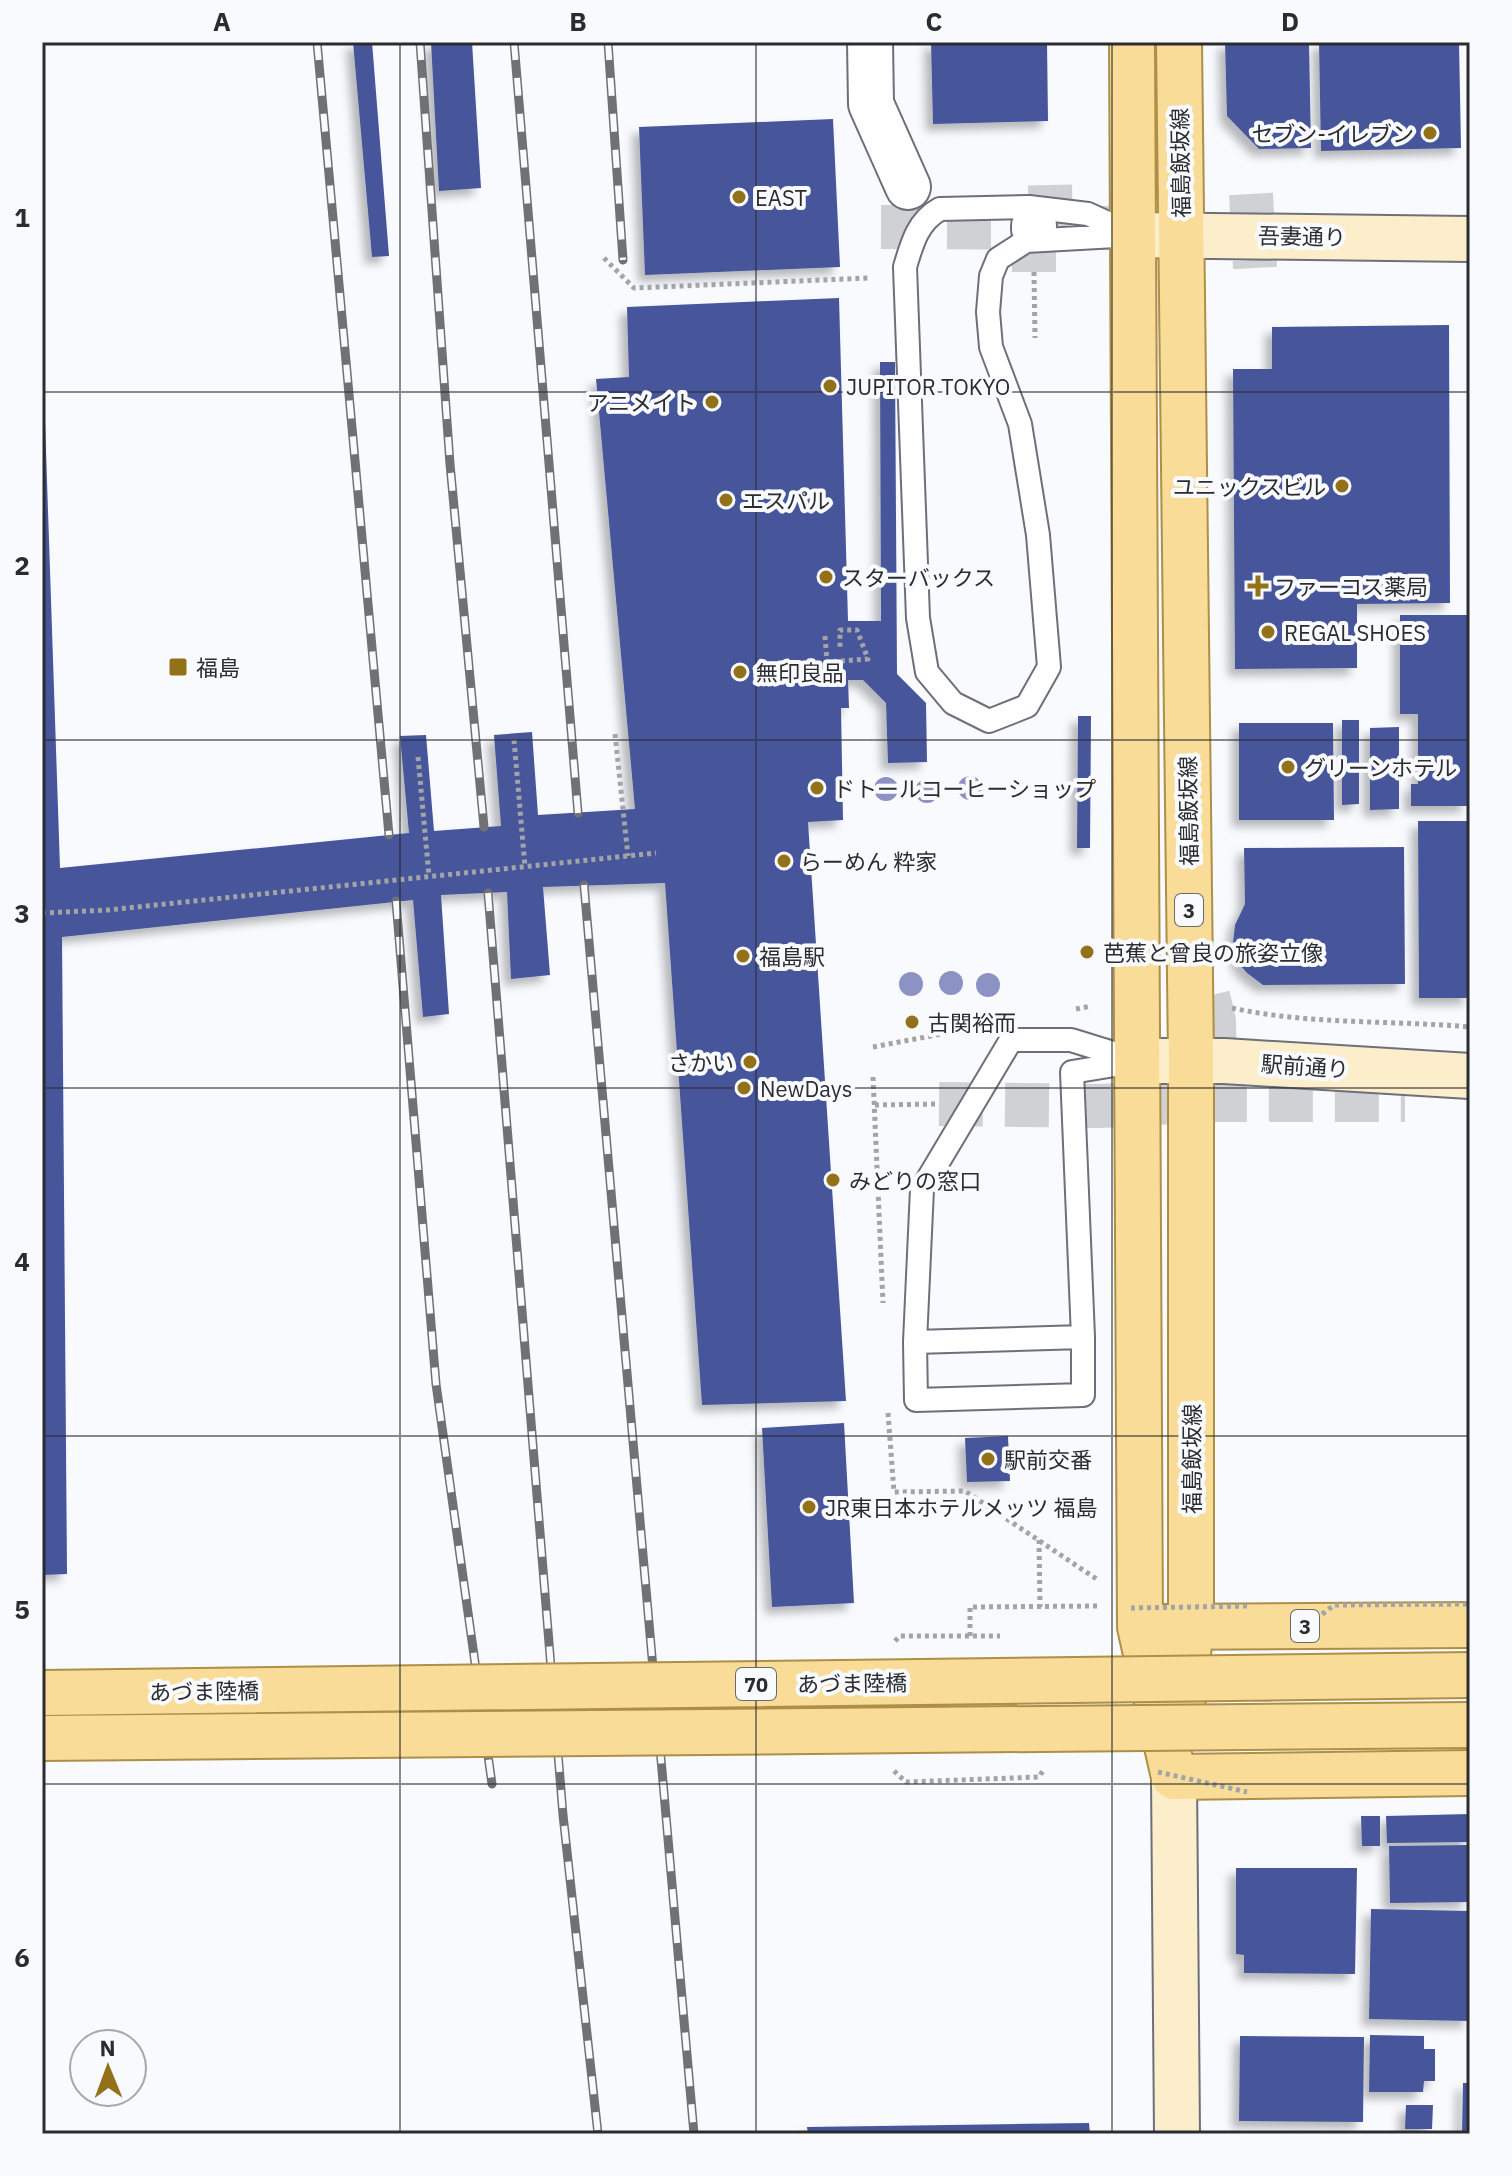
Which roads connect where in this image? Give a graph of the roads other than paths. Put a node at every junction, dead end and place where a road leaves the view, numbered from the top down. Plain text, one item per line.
1 (870, 42) edge
2 (1132, 42) edge
3 (1179, 42) edge
4 (908, 187) dead end
5 (1134, 235) junction
6 (1181, 235) junction
7 (1470, 239) edge
8 (1071, 1040) junction
9 (1191, 1060) junction
10 (1139, 1061) junction
11 (1072, 1072) junction
12 (1470, 1076) edge
13 (1083, 1337) junction
14 (915, 1342) junction
15 (1136, 1618) junction
16 (1470, 1625) edge
17 (1191, 1627) junction
18 (1470, 1675) edge
19 (42, 1693) edge
20 (1470, 1725) edge
21 (42, 1738) edge
22 (1162, 1773) junction
23 (1470, 1773) edge
24 (1177, 2134) edge

1 - 4 street
2 - 5 main road, 福島飯坂線
3 - 6 main road, 福島飯坂線 / 3
5 - 5 lane
5 - 6 street, 吾妻通り
5 - 10 main road, 福島飯坂線
6 - 7 street, 吾妻通り
6 - 9 main road, 福島飯坂線 / 3
8 - 10 lane
8 - 11 lane
8 - 14 lane
9 - 10 street, 駅前通り
9 - 12 street, 駅前通り
9 - 17 main road, 福島飯坂線 / 3
10 - 11 lane
10 - 15 main road, 福島飯坂線
11 - 13 lane
13 - 14 lane
13 - 14 lane
15 - 17 main road, 3
15 - 22 main road, 福島飯坂線
16 - 17 main road, 3
17 - 22 main road, 福島飯坂線 / 3
18 - 19 main road, あづま陸橋 / 70, bridge
20 - 21 main road, あづま陸橋 / 70, bridge
22 - 23 main road
22 - 24 street

